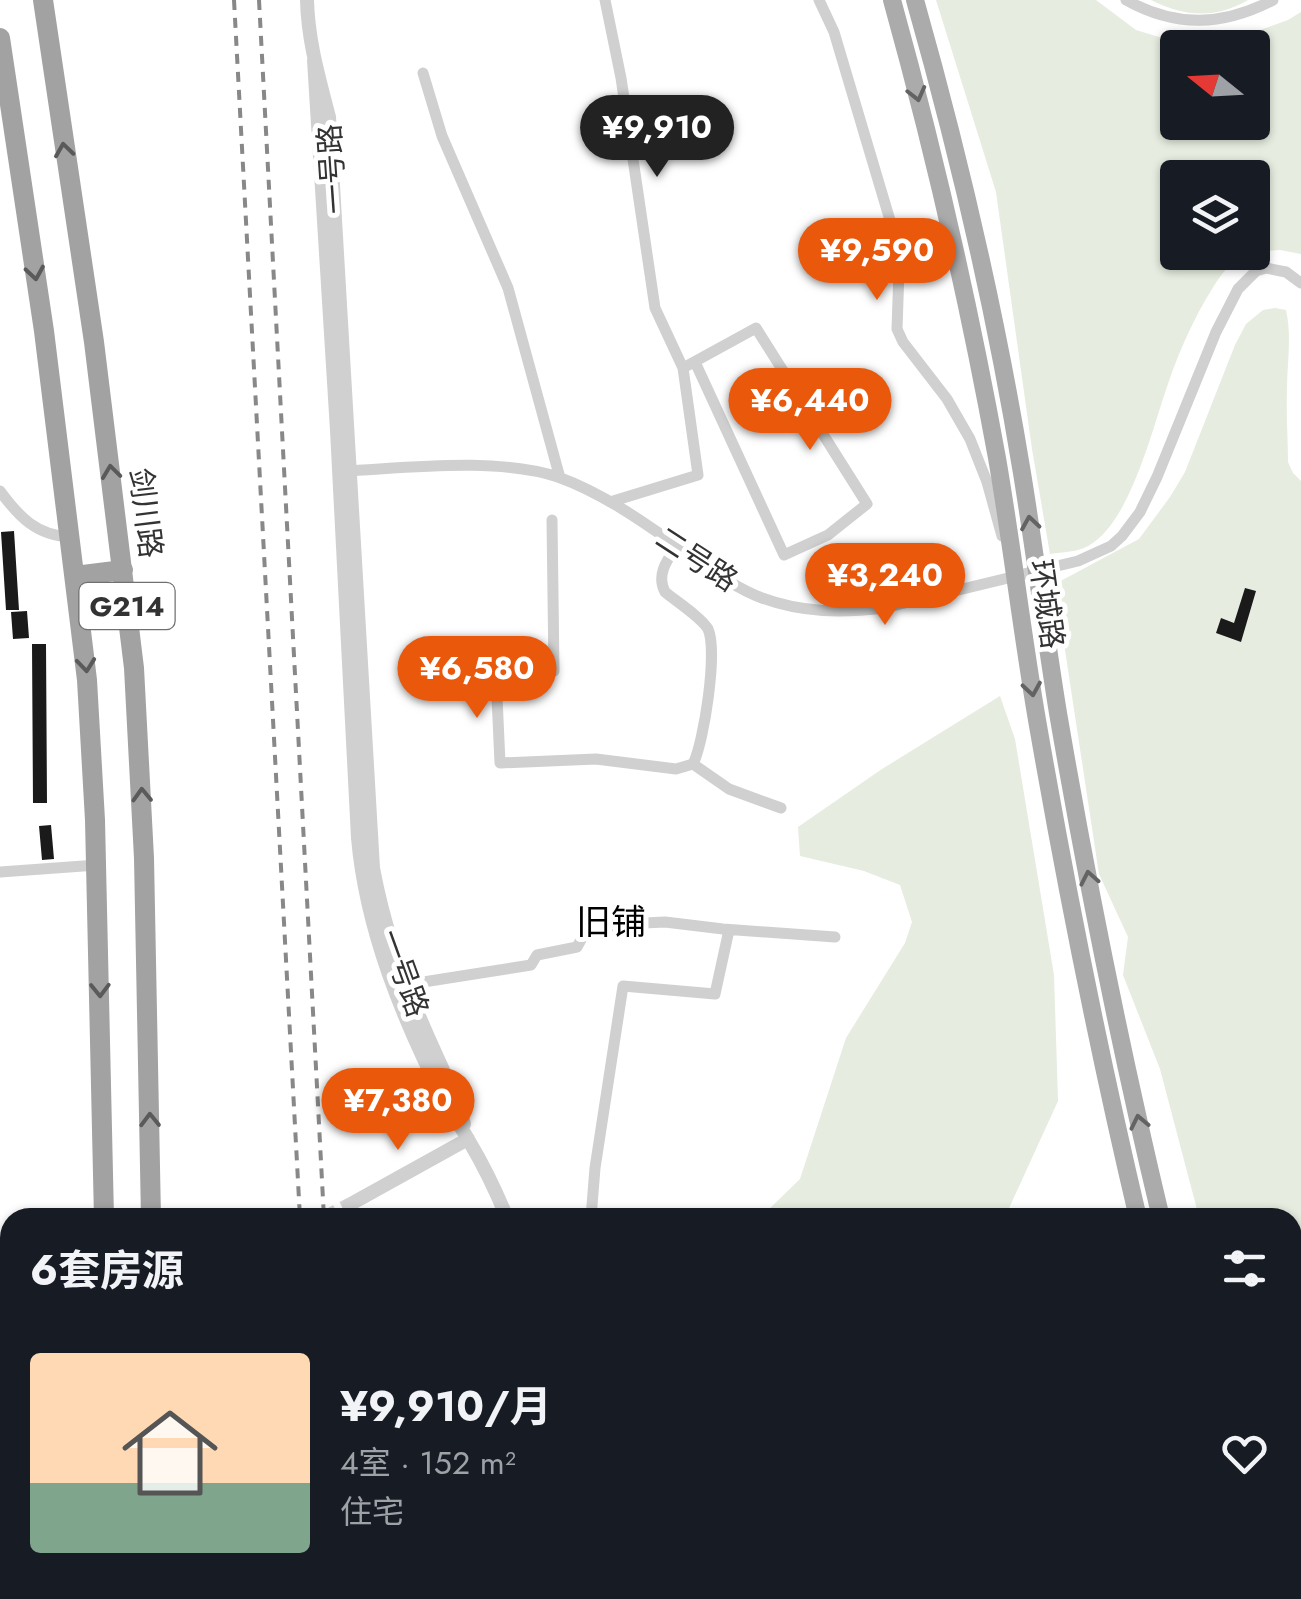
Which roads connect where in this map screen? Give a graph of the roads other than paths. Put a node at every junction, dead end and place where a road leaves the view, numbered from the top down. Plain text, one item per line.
1 (44, 0) edge
2 (307, 0) edge
3 (605, 0) edge
4 (818, 0) edge
5 (892, 0) edge
6 (916, 0) edge
7 (1126, 0) edge
8 (1273, 0) edge
9 (0, 38) edge
10 (424, 73) dead end
11 (1301, 283) edge
12 (689, 365) junction
13 (345, 470) junction
14 (560, 478) junction
15 (0, 490) edge
16 (610, 502) junction
17 (552, 520) dead end
18 (71, 537) junction
19 (676, 546) junction
20 (123, 570) junction
21 (76, 576) junction
22 (1010, 579) junction
23 (692, 764) junction
24 (781, 808) dead end
25 (96, 865) junction
26 (0, 872) edge
27 (729, 930) junction
28 (835, 938) dead end
29 (400, 986) junction
30 (468, 1139) junction
31 (348, 1205) tunnel mouth
32 (104, 1208) edge
33 (151, 1208) edge
34 (503, 1208) edge
35 (592, 1208) edge
36 (1136, 1208) edge
37 (1159, 1208) edge

20 -> 1 highway, 剑川路 / G214
2 - 13 street, 一号路
3 - 12 street
4 - 22 street
5 -> 36 main road, 环城路
37 -> 6 main road, 环城路
7 - 8 street
9 -> 18 highway, G214
10 - 14 street
11 - 22 street, 二号路
12 - 12 street
12 - 16 street
13 - 14 street, 二号路
13 - 29 street, 一号路
14 - 16 street, 二号路
15 - 18 street
16 - 19 street, 二号路
17 - 23 street
18 - 21 highway, G214
19 - 22 street, 二号路
19 - 23 street
20 - 21 highway
33 -> 20 highway, 剑川路 / G214
21 -> 25 highway, G214
23 - 24 street
25 - 26 street
25 -> 32 highway, G214
27 - 28 street
27 - 29 street
27 - 35 street
29 - 30 street, 一号路
30 - 31 street
30 - 34 street, 一号路

